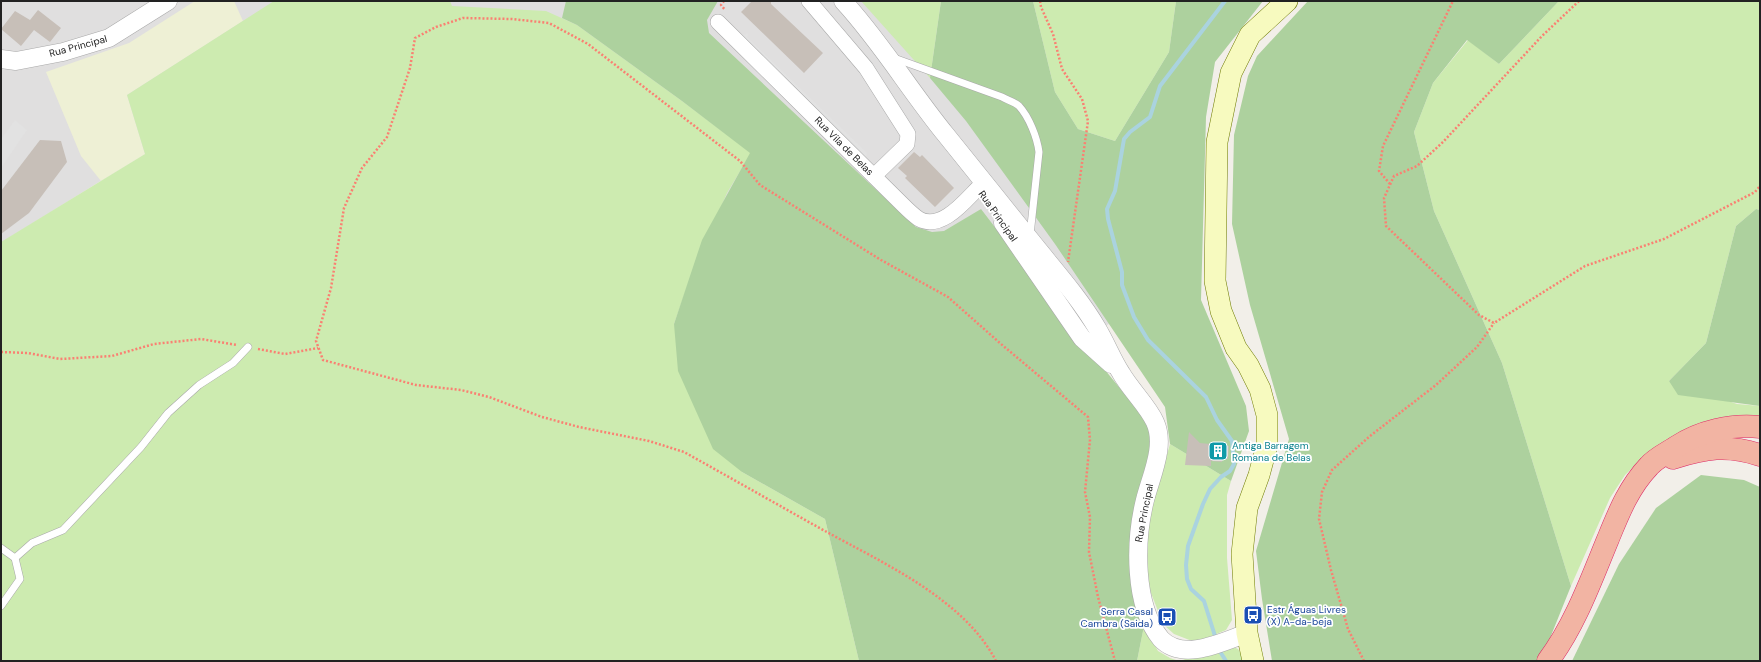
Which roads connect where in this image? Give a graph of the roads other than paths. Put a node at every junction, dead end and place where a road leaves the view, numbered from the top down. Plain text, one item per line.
1 (168, 1) edge
2 (809, 1) edge
3 (843, 1) edge
4 (1286, 1) edge
5 (718, 22) dead end
6 (886, 55) junction
7 (1, 59) edge
8 (940, 127) junction
9 (874, 176) junction
10 (978, 188) junction
11 (1029, 239) junction
12 (248, 347) road end
13 (1121, 374) junction
14 (1760, 427) edge
15 (1760, 455) edge
16 (1650, 464) junction
17 (1, 548) edge
18 (16, 558) junction
19 (1, 606) edge
20 (1247, 633) junction
21 (1253, 661) edge
22 (1548, 661) edge

1 - 7 street, Rua Principal
2 - 9 street
3 - 6 street, Rua Principal
4 - 20 main road
5 - 9 street, Rua Vila de Belas
6 - 8 street, Rua Principal
6 - 11 lane
8 - 10 street, Rua Principal
8 - 11 street, Rua Principal
9 - 10 street, Rua Vila de Belas
10 - 13 street, Rua Principal
11 - 13 street, Rua Principal
12 - 18 lane
13 - 20 street, Rua Principal
14 - 16 highway
15 - 16 highway
16 - 22 highway
17 - 18 lane
18 - 19 lane
20 - 21 main road

